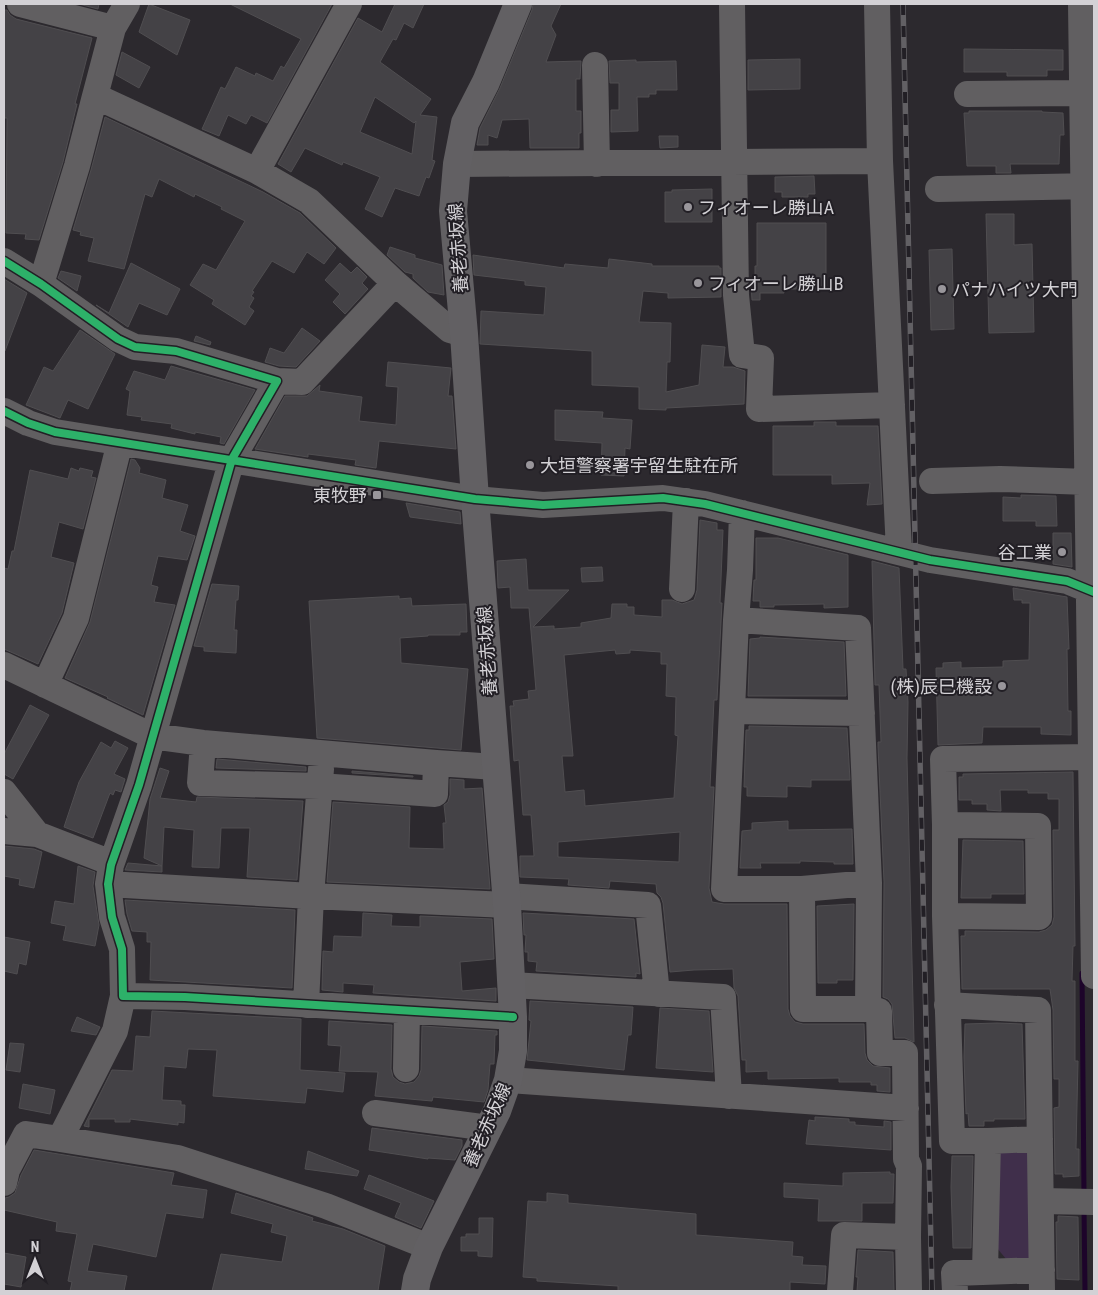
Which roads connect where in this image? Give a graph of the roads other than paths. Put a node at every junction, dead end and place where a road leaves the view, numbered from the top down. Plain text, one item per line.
1 (20, 4) edge
2 (127, 4) edge
3 (350, 4) edge
4 (518, 4) edge
5 (732, 4) edge
6 (877, 4) edge
7 (1081, 4) edge
8 (1094, 4) edge
9 (114, 28) junction
10 (595, 65) dead end
11 (1082, 93) junction
12 (967, 94) dead end
13 (95, 96) junction
14 (880, 162) junction
15 (735, 163) junction
16 (457, 164) junction
17 (597, 164) junction
18 (257, 171) junction
19 (1080, 187) edge
20 (938, 189) dead end
21 (4, 260) edge
22 (395, 282) junction
23 (41, 284) junction
24 (464, 334) junction
25 (277, 381) junction
26 (1090, 383) edge
27 (892, 405) junction
28 (4, 411) edge
29 (120, 442) junction
30 (232, 459) junction
31 (932, 481) dead end
32 (1080, 482) junction
33 (476, 499) junction
34 (686, 501) junction
35 (742, 513) junction
36 (899, 551) junction
37 (1085, 588) edge
38 (682, 589) dead end
39 (736, 620) junction
40 (4, 665) edge
41 (45, 685) junction
42 (732, 710) junction
43 (862, 713) junction
44 (152, 736) junction
45 (203, 743) junction
46 (323, 752) junction
47 (1084, 757) junction
48 (436, 763) junction
49 (496, 767) junction
50 (319, 786) junction
51 (4, 792) edge
52 (1093, 814) edge
53 (945, 825) junction
54 (4, 832) edge
55 (37, 834) junction
56 (1094, 857) edge
57 (106, 872) junction
58 (869, 883) junction
59 (802, 889) junction
60 (311, 896) junction
61 (506, 900) junction
62 (945, 916) junction
63 (1094, 976) edge
64 (511, 985) junction
65 (656, 994) junction
66 (122, 996) junction
67 (306, 1005) junction
68 (947, 1005) junction
69 (868, 1009) junction
70 (408, 1011) junction
71 (513, 1017) junction
72 (406, 1069) dead end
73 (508, 1080) junction
74 (729, 1096) junction
75 (906, 1108) junction
76 (375, 1113) dead end
77 (489, 1128) junction
78 (60, 1139) junction
79 (1040, 1139) junction
80 (988, 1142) junction
81 (4, 1184) edge
82 (1041, 1200) junction
83 (1088, 1201) edge
84 (908, 1237) junction
85 (429, 1247) junction
86 (985, 1272) junction
87 (1042, 1280) edge
88 (415, 1291) edge
89 (840, 1291) edge
90 (909, 1291) edge
91 (955, 1291) edge

1 - 9 street
2 - 9 street
3 - 18 street
4 - 16 main road, 養老赤坂線
5 - 15 street
6 - 14 street
7 - 8 street
7 - 11 street
9 - 13 street
10 - 17 street
11 - 12 street
11 - 19 street
13 - 18 street
13 - 23 street
14 - 15 street
14 - 27 street
15 - 17 street
15 - 27 street
16 - 17 street
16 - 24 main road, 養老赤坂線
18 - 22 street
19 - 20 street
19 - 26 street
21 - 23 street
22 - 24 street
22 - 25 street
23 - 25 street
24 - 33 main road, 養老赤坂線
25 - 30 street
26 - 32 street
27 - 36 street
28 - 29 street
29 - 30 street
29 - 41 street
30 - 33 street
30 - 44 street
31 - 32 street
32 - 37 street
33 - 34 street
33 - 49 main road, 養老赤坂線
34 - 35 street
34 - 38 street
35 - 36 street
35 - 39 street
36 - 37 street
37 - 47 street
39 - 42 street
39 - 43 street
40 - 41 street
41 - 44 street
42 - 43 street
42 - 59 street
43 - 58 street
44 - 45 street
44 - 57 street
45 - 46 street
45 - 50 street
46 - 48 street
46 - 50 street
47 - 52 street
47 - 53 street
48 - 49 street
48 - 50 street
49 - 61 main road, 養老赤坂線
50 - 60 street
51 - 55 street
52 - 56 street
53 - 62 street
53 - 62 street
54 - 55 street
55 - 57 street
56 - 63 street
57 - 60 street
57 - 66 street
58 - 59 street
58 - 69 street
59 - 69 street
60 - 61 street
60 - 67 street
61 - 64 main road, 養老赤坂線
61 - 65 street
62 - 68 street
64 - 65 street
64 - 71 main road, 養老赤坂線
65 - 74 street
66 - 67 street
66 - 78 street
67 - 70 street
68 - 79 street
68 - 80 street
69 - 75 street
70 - 71 street
70 - 72 street
71 - 73 main road, 養老赤坂線
73 - 74 street
73 - 77 main road, 養老赤坂線
74 - 75 street
75 - 84 street
76 - 77 street
77 - 85 main road, 養老赤坂線
78 - 81 street
78 - 85 street
79 - 80 street
79 - 82 street
80 - 86 street
82 - 83 street
82 - 87 street
84 - 89 street
84 - 90 street
85 - 88 main road, 養老赤坂線
86 - 87 street
86 - 91 street

